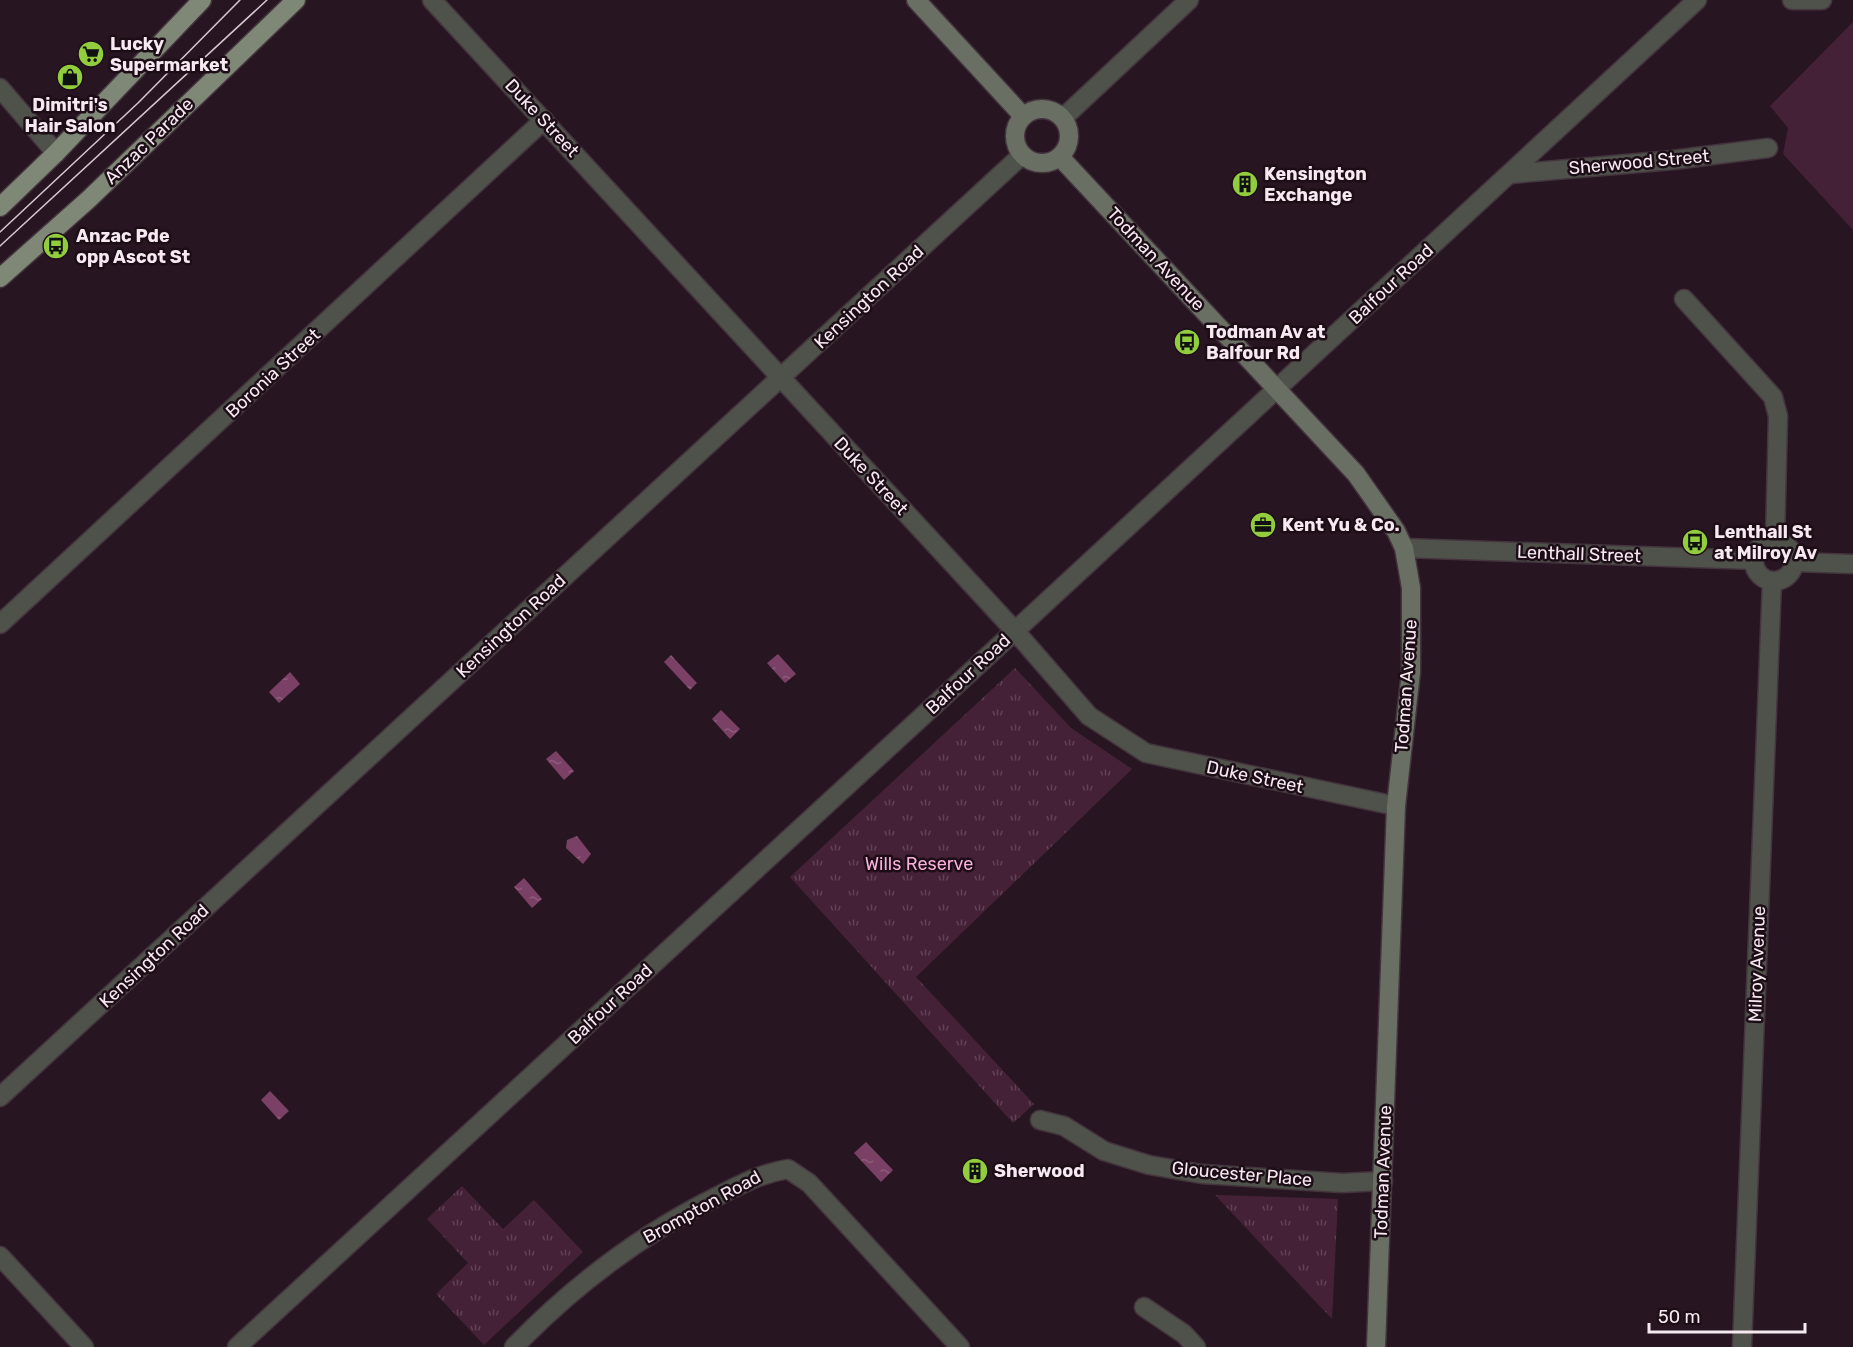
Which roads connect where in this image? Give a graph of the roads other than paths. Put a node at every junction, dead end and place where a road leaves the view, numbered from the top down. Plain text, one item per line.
1 (202, 0) edge
2 (296, 0) edge
3 (432, 0) edge
4 (916, 0) edge
5 (1189, 0) edge
6 (1697, 0) edge
7 (1792, 0) edge
8 (1822, 0) edge
9 (0, 88) edge
10 (1023, 116) junction
11 (1063, 118) junction
12 (544, 120) junction
13 (1768, 148) dead end
14 (56, 153) junction
15 (1022, 155) junction
16 (1060, 157) junction
17 (1510, 174) junction
18 (0, 207) edge
19 (0, 278) edge
20 (1684, 298) dead end
21 (781, 378) junction
22 (1277, 389) junction
23 (1775, 541) junction
24 (1404, 548) junction
25 (1754, 560) junction
26 (1794, 562) junction
27 (1853, 564) edge
28 (1772, 581) junction
29 (0, 624) edge
30 (1015, 631) junction
31 (1396, 806) junction
32 (0, 1097) edge
33 (1040, 1120) dead end
34 (1383, 1181) junction
35 (0, 1256) edge
36 (1144, 1307) dead end
37 (84, 1347) edge
38 (237, 1347) edge
39 (514, 1347) edge
40 (960, 1347) edge
41 (1196, 1347) edge
42 (1376, 1347) edge
43 (1743, 1347) edge

1 - 14 main road
2 - 19 main road, Anzac Parade
3 - 12 street, Duke Street
4 - 10 main road
5 - 11 street
6 - 17 street, Balfour Road
7 - 8 street
9 - 14 street
10 - 11 main road
10 - 15 main road
11 - 16 main road
12 - 21 street, Duke Street
12 - 29 street, Boronia Street
13 - 17 street, Sherwood Street
14 - 18 main road
15 - 16 main road
15 - 21 street, Kensington Road
16 - 22 main road, Todman Avenue
17 - 22 street, Balfour Road
20 - 23 street
21 - 30 street, Duke Street
21 - 32 street, Kensington Road
22 - 24 main road, Todman Avenue
22 - 30 street, Balfour Road
23 - 25 street
23 - 26 street
24 - 25 street, Lenthall Street
24 - 31 main road, Todman Avenue
25 - 28 street
26 - 27 street
26 - 28 street
28 - 43 street, Milroy Avenue
30 - 31 street, Duke Street
30 - 38 street, Balfour Road
31 - 34 main road, Todman Avenue
33 - 34 street, Gloucester Place
34 - 42 main road, Todman Avenue
35 - 37 street
36 - 41 street
39 - 40 street, Brompton Road

